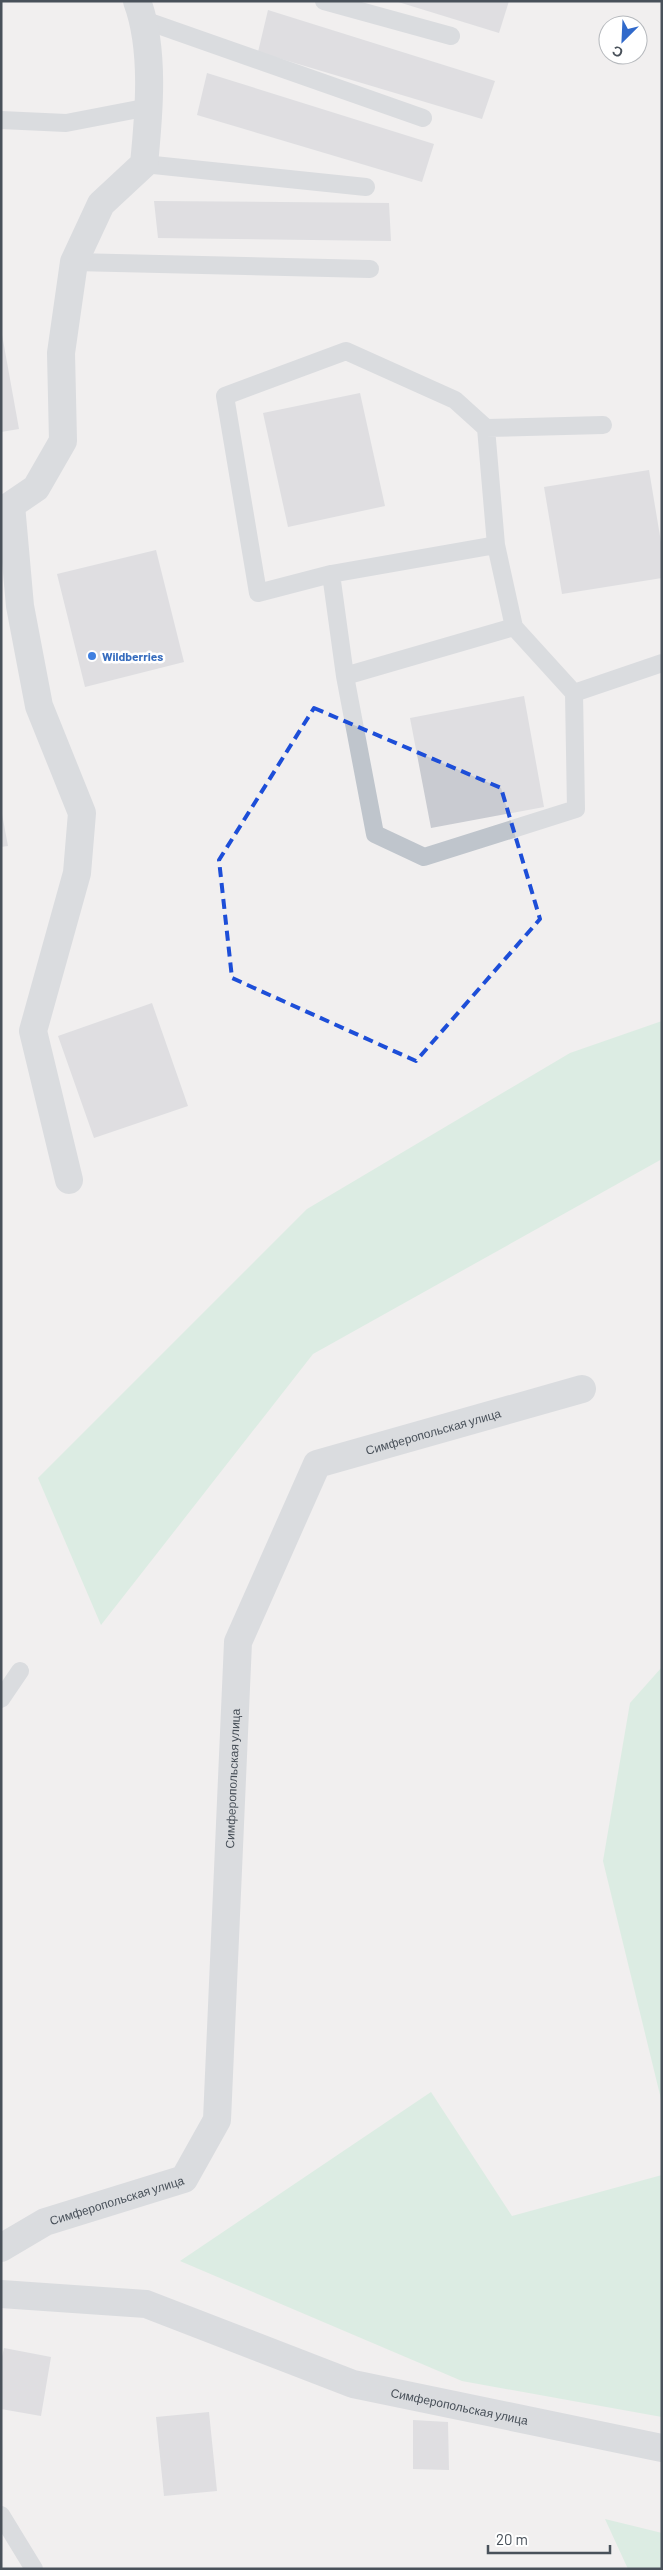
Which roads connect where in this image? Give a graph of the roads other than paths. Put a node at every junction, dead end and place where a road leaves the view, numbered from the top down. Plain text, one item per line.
1 (324, 1) edge
2 (141, 11) edge
3 (451, 36) dead end
4 (149, 107) junction
5 (423, 118) dead end
6 (1, 120) edge
7 (144, 164) junction
8 (366, 187) dead end
9 (74, 262) junction
10 (370, 268) dead end
11 (603, 424) dead end
12 (486, 428) junction
13 (6, 504) edge
14 (496, 545) junction
15 (331, 574) junction
16 (514, 627) junction
17 (662, 663) edge
18 (345, 676) junction
19 (574, 693) junction
20 (68, 1180) dead end
21 (582, 1389) dead end
22 (20, 1670) dead end
23 (1, 1699) edge
24 (1, 2248) edge
25 (1, 2294) edge
26 (662, 2448) edge
27 (1, 2515) edge
28 (34, 2569) edge

1 - 3 lane
2 - 4 street
2 - 5 lane
4 - 6 lane
4 - 7 street
7 - 8 lane
7 - 9 street
9 - 10 lane
9 - 13 street
11 - 12 lane
12 - 14 lane
12 - 15 lane
13 - 20 street
14 - 15 lane
14 - 16 lane
15 - 18 lane
16 - 18 lane
16 - 19 lane
17 - 19 lane
18 - 19 lane
21 - 24 street, Симферопольская улица
22 - 23 lane
25 - 26 street, Симферопольская улица
27 - 28 lane

